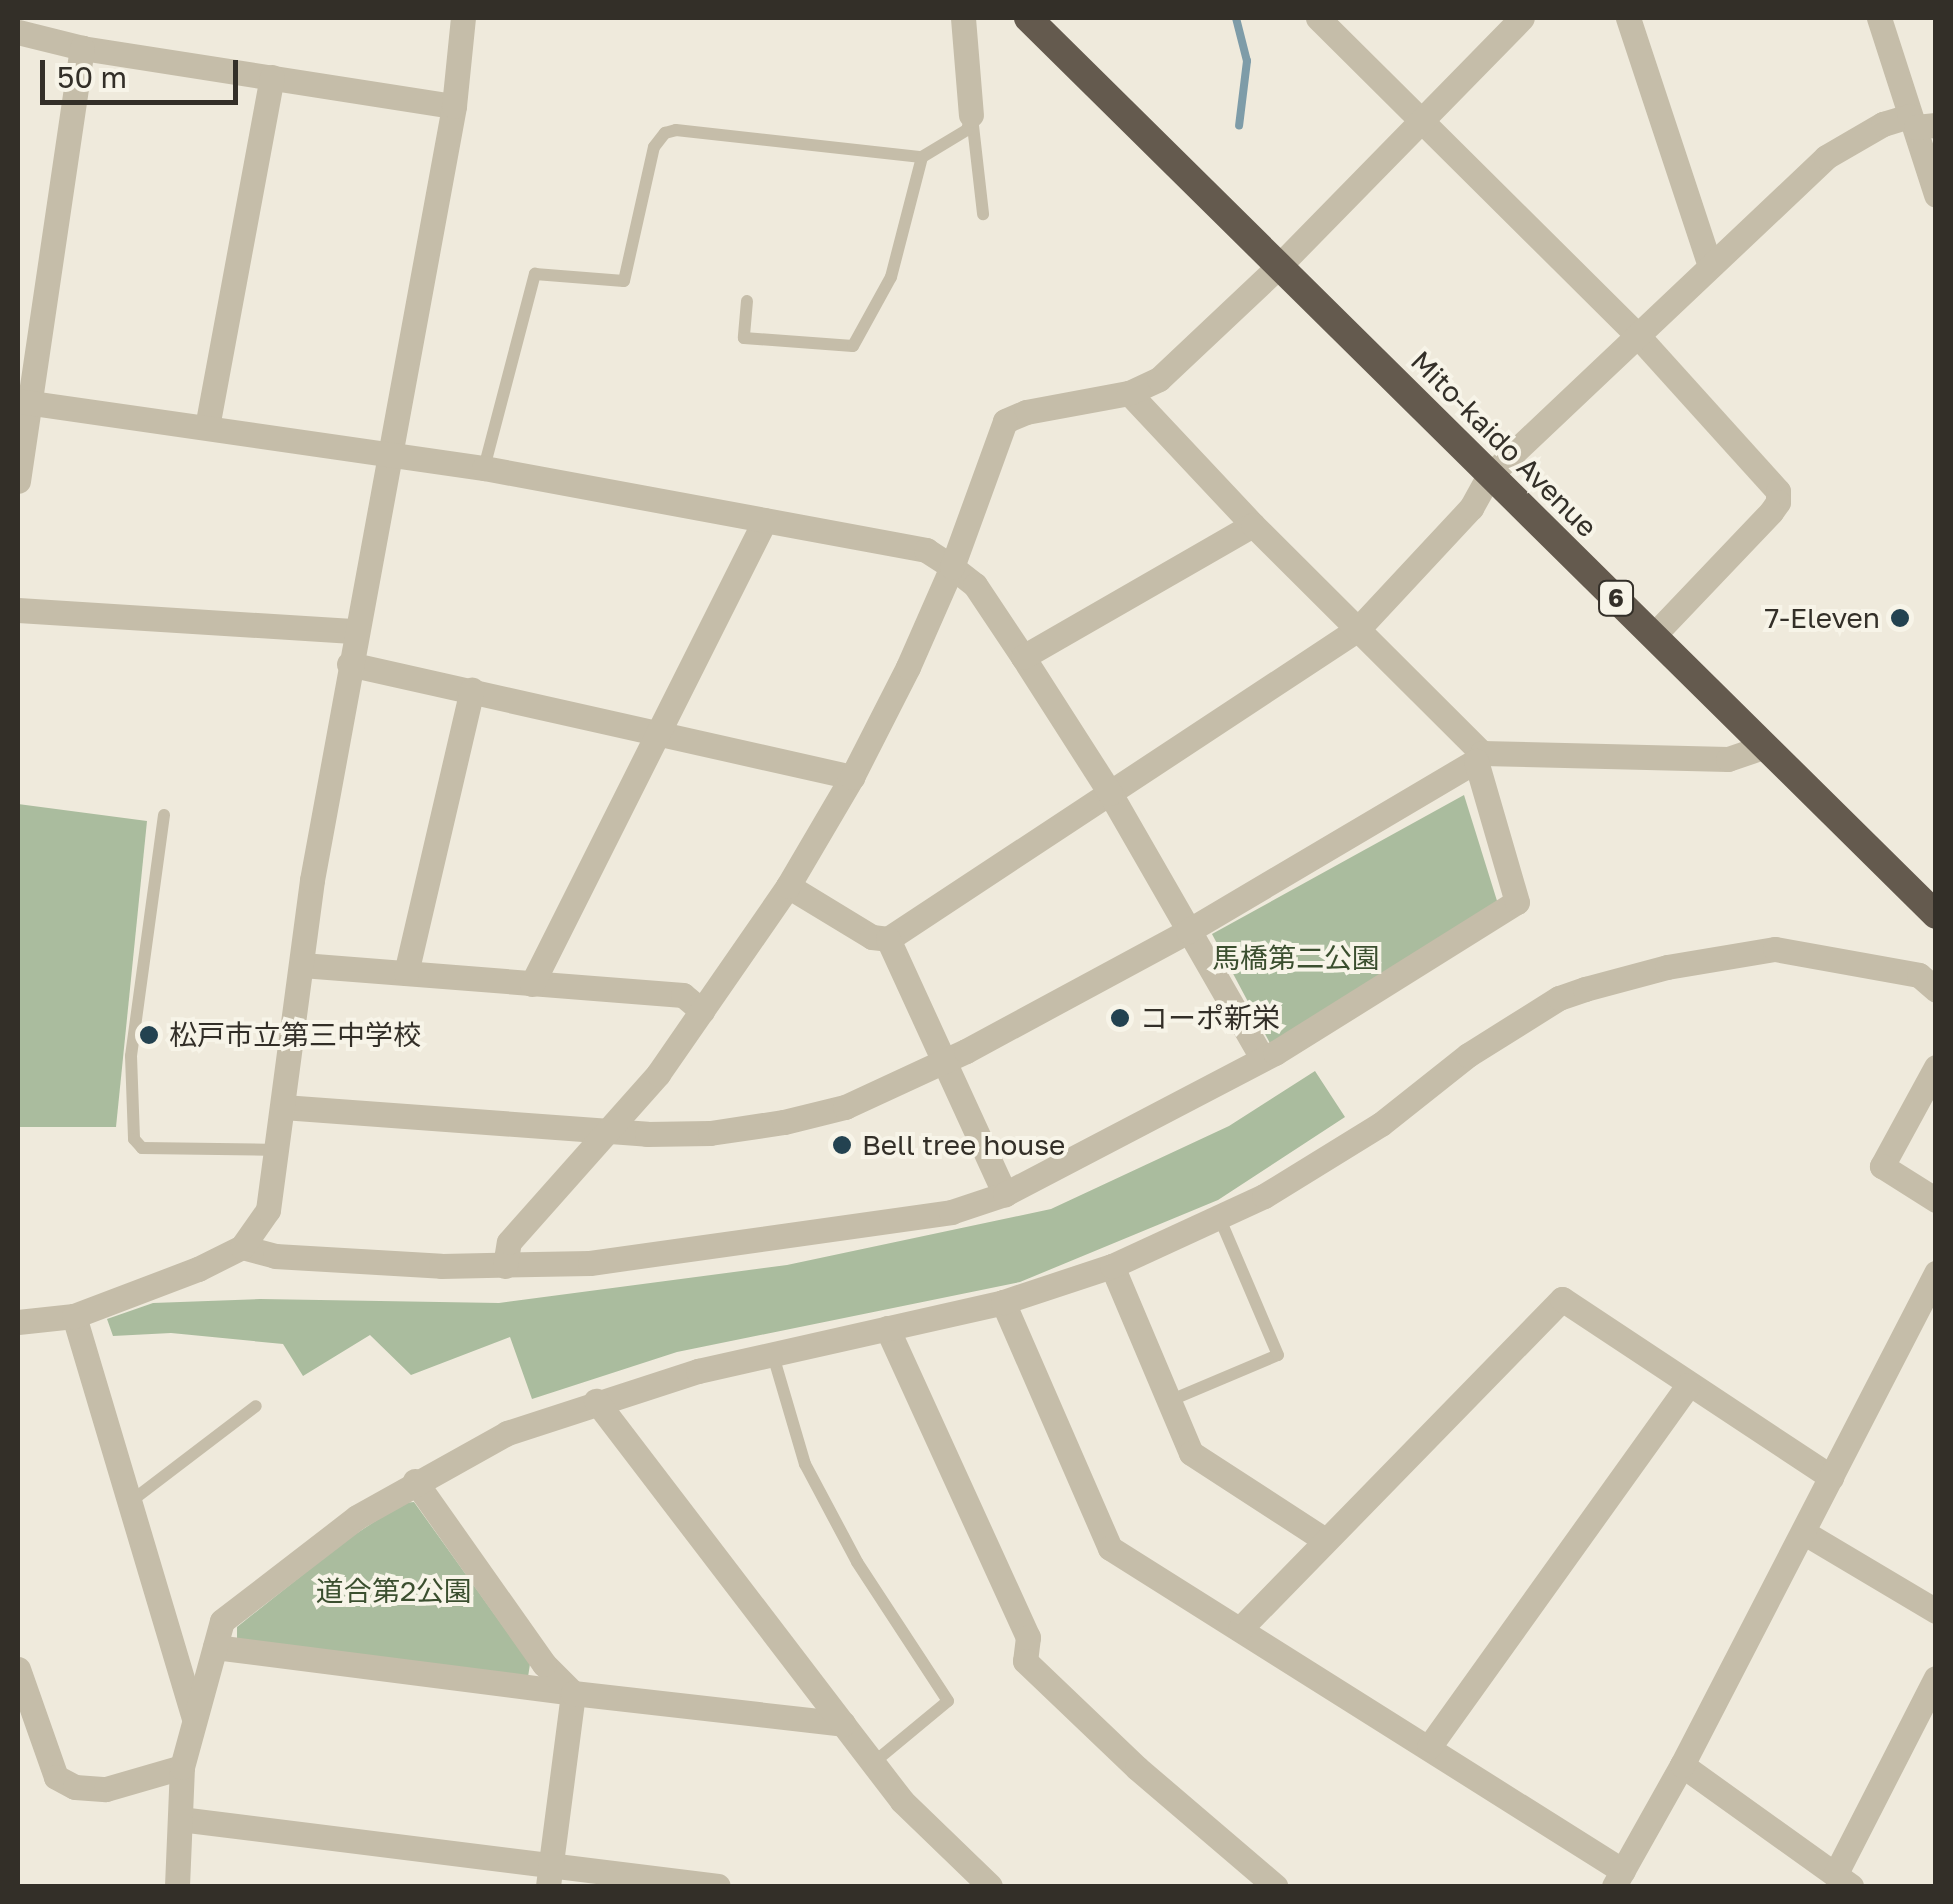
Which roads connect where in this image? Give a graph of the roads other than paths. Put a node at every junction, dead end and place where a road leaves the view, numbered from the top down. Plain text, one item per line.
1 (463, 18) edge
2 (962, 18) edge
3 (1028, 18) edge
4 (1318, 18) edge
5 (1522, 18) edge
6 (1628, 18) edge
7 (1878, 18) edge
8 (18, 32) edge
9 (82, 48) junction
10 (272, 77) junction
11 (454, 106) junction
12 (971, 114) junction
13 (1422, 120) junction
14 (1924, 124) edge
15 (922, 156) junction
16 (1936, 195) edge
17 (983, 214) dead end
18 (1279, 266) junction
19 (1710, 266) junction
20 (747, 301) dead end
21 (1637, 335) junction
22 (1129, 393) junction
23 (24, 402) edge
24 (206, 427) junction
25 (389, 454) junction
26 (484, 468) junction
27 (1489, 476) junction
28 (18, 482) edge
29 (765, 520) junction
30 (1252, 525) junction
31 (952, 567) junction
32 (18, 610) edge
33 (1358, 629) junction
34 (356, 632) junction
35 (1654, 635) junction
36 (1023, 658) junction
37 (349, 664) junction
38 (472, 690) junction
39 (656, 734) junction
40 (1766, 746) junction
41 (1479, 757) junction
42 (852, 777) junction
43 (1110, 793) junction
44 (164, 815) dead end
45 (788, 886) junction
46 (1936, 915) edge
47 (1188, 930) junction
48 (888, 939) junction
49 (302, 965) junction
50 (406, 973) junction
51 (532, 984) junction
52 (1936, 990) edge
53 (702, 1011) junction
54 (1261, 1056) junction
55 (945, 1062) junction
56 (1936, 1066) edge
57 (283, 1106) junction
58 (608, 1132) junction
59 (278, 1150) junction
60 (1005, 1194) junction
61 (1936, 1200) edge
62 (1220, 1216) junction
63 (242, 1247) junction
64 (505, 1266) junction
65 (1112, 1266) junction
66 (1935, 1273) edge
67 (1003, 1302) junction
68 (74, 1316) junction
69 (18, 1322) edge
70 (887, 1328) junction
71 (772, 1352) junction
72 (1688, 1385) junction
73 (596, 1401) junction
74 (1170, 1401) junction
75 (256, 1406) dead end
76 (1831, 1476) junction
77 (415, 1481) junction
78 (128, 1504) junction
79 (1803, 1532) junction
80 (1326, 1540) junction
81 (1936, 1612) edge
82 (1240, 1629) junction
83 (215, 1647) junction
84 (18, 1669) edge
85 (1936, 1678) edge
86 (573, 1693) junction
87 (194, 1719) junction
88 (844, 1724) junction
89 (1428, 1747) junction
90 (874, 1762) junction
91 (1682, 1765) junction
92 (182, 1767) junction
93 (180, 1818) junction
94 (550, 1874) edge
95 (1618, 1879) edge
96 (1843, 1880) edge
97 (176, 1886) edge
98 (718, 1886) edge
99 (987, 1886) edge
100 (1275, 1886) edge

1 - 11 street
2 - 12 street
3 - 18 highway, Mito-kaido Avenue / 6
4 - 13 street
5 - 13 street
6 - 19 street
7 - 14 street
8 - 9 street
9 - 10 street
9 - 23 street
10 - 11 street
10 - 24 street
11 - 25 street
12 - 15 lane
12 - 17 lane
13 - 18 street
13 - 21 street
14 - 16 street
14 - 19 street
15 - 20 lane
15 - 26 lane
18 - 22 street
18 - 27 highway, Mito-kaido Avenue / 6
19 - 21 street
21 - 27 street
21 - 35 street
22 - 30 street
22 - 31 street
23 - 24 street
23 - 28 street
24 - 25 street
25 - 26 street
25 - 34 street
26 - 29 street
27 - 33 street
27 - 35 highway, Mito-kaido Avenue / 6
29 - 31 street
29 - 39 street
30 - 33 street
30 - 36 street
31 - 36 street
31 - 42 street
32 - 34 street
33 - 41 street
33 - 43 street
34 - 37 street
35 - 40 highway, Mito-kaido Avenue / 6
36 - 43 street
37 - 38 street
37 - 49 street
38 - 39 street
38 - 50 street
39 - 42 street
39 - 51 street
40 - 41 street
40 - 46 highway, Mito-kaido Avenue / 6
41 - 47 street
41 - 54 street
42 - 45 street
43 - 47 street
43 - 48 street
44 - 59 lane
45 - 48 street
45 - 53 street
47 - 54 street
47 - 55 street
48 - 55 street
49 - 50 street
49 - 57 street
50 - 51 street
51 - 53 street
52 - 62 street
53 - 58 street
54 - 60 street
55 - 58 street
55 - 60 street
56 - 61 street
57 - 58 street
57 - 59 street
58 - 64 street
59 - 63 street
60 - 64 street
62 - 65 street
62 - 74 lane
63 - 64 street
63 - 68 street
65 - 67 street
65 - 74 street
66 - 76 street
67 - 70 street
67 - 82 street
68 - 69 street
68 - 78 street
70 - 71 street
70 - 100 street
71 - 73 street
71 - 90 lane
72 - 76 street
72 - 80 street
72 - 89 street
73 - 77 street
73 - 88 street
74 - 80 street
75 - 78 lane
76 - 79 street
77 - 83 street
77 - 86 street
78 - 87 street
79 - 81 street
79 - 91 street
80 - 82 street
82 - 89 street
83 - 86 street
83 - 87 street
84 - 92 street
85 - 96 street
86 - 88 street
86 - 94 street
87 - 92 street
88 - 90 street
89 - 95 street
90 - 99 street
91 - 95 street
91 - 96 street
92 - 93 street
93 - 94 street
93 - 97 street
94 - 98 street

